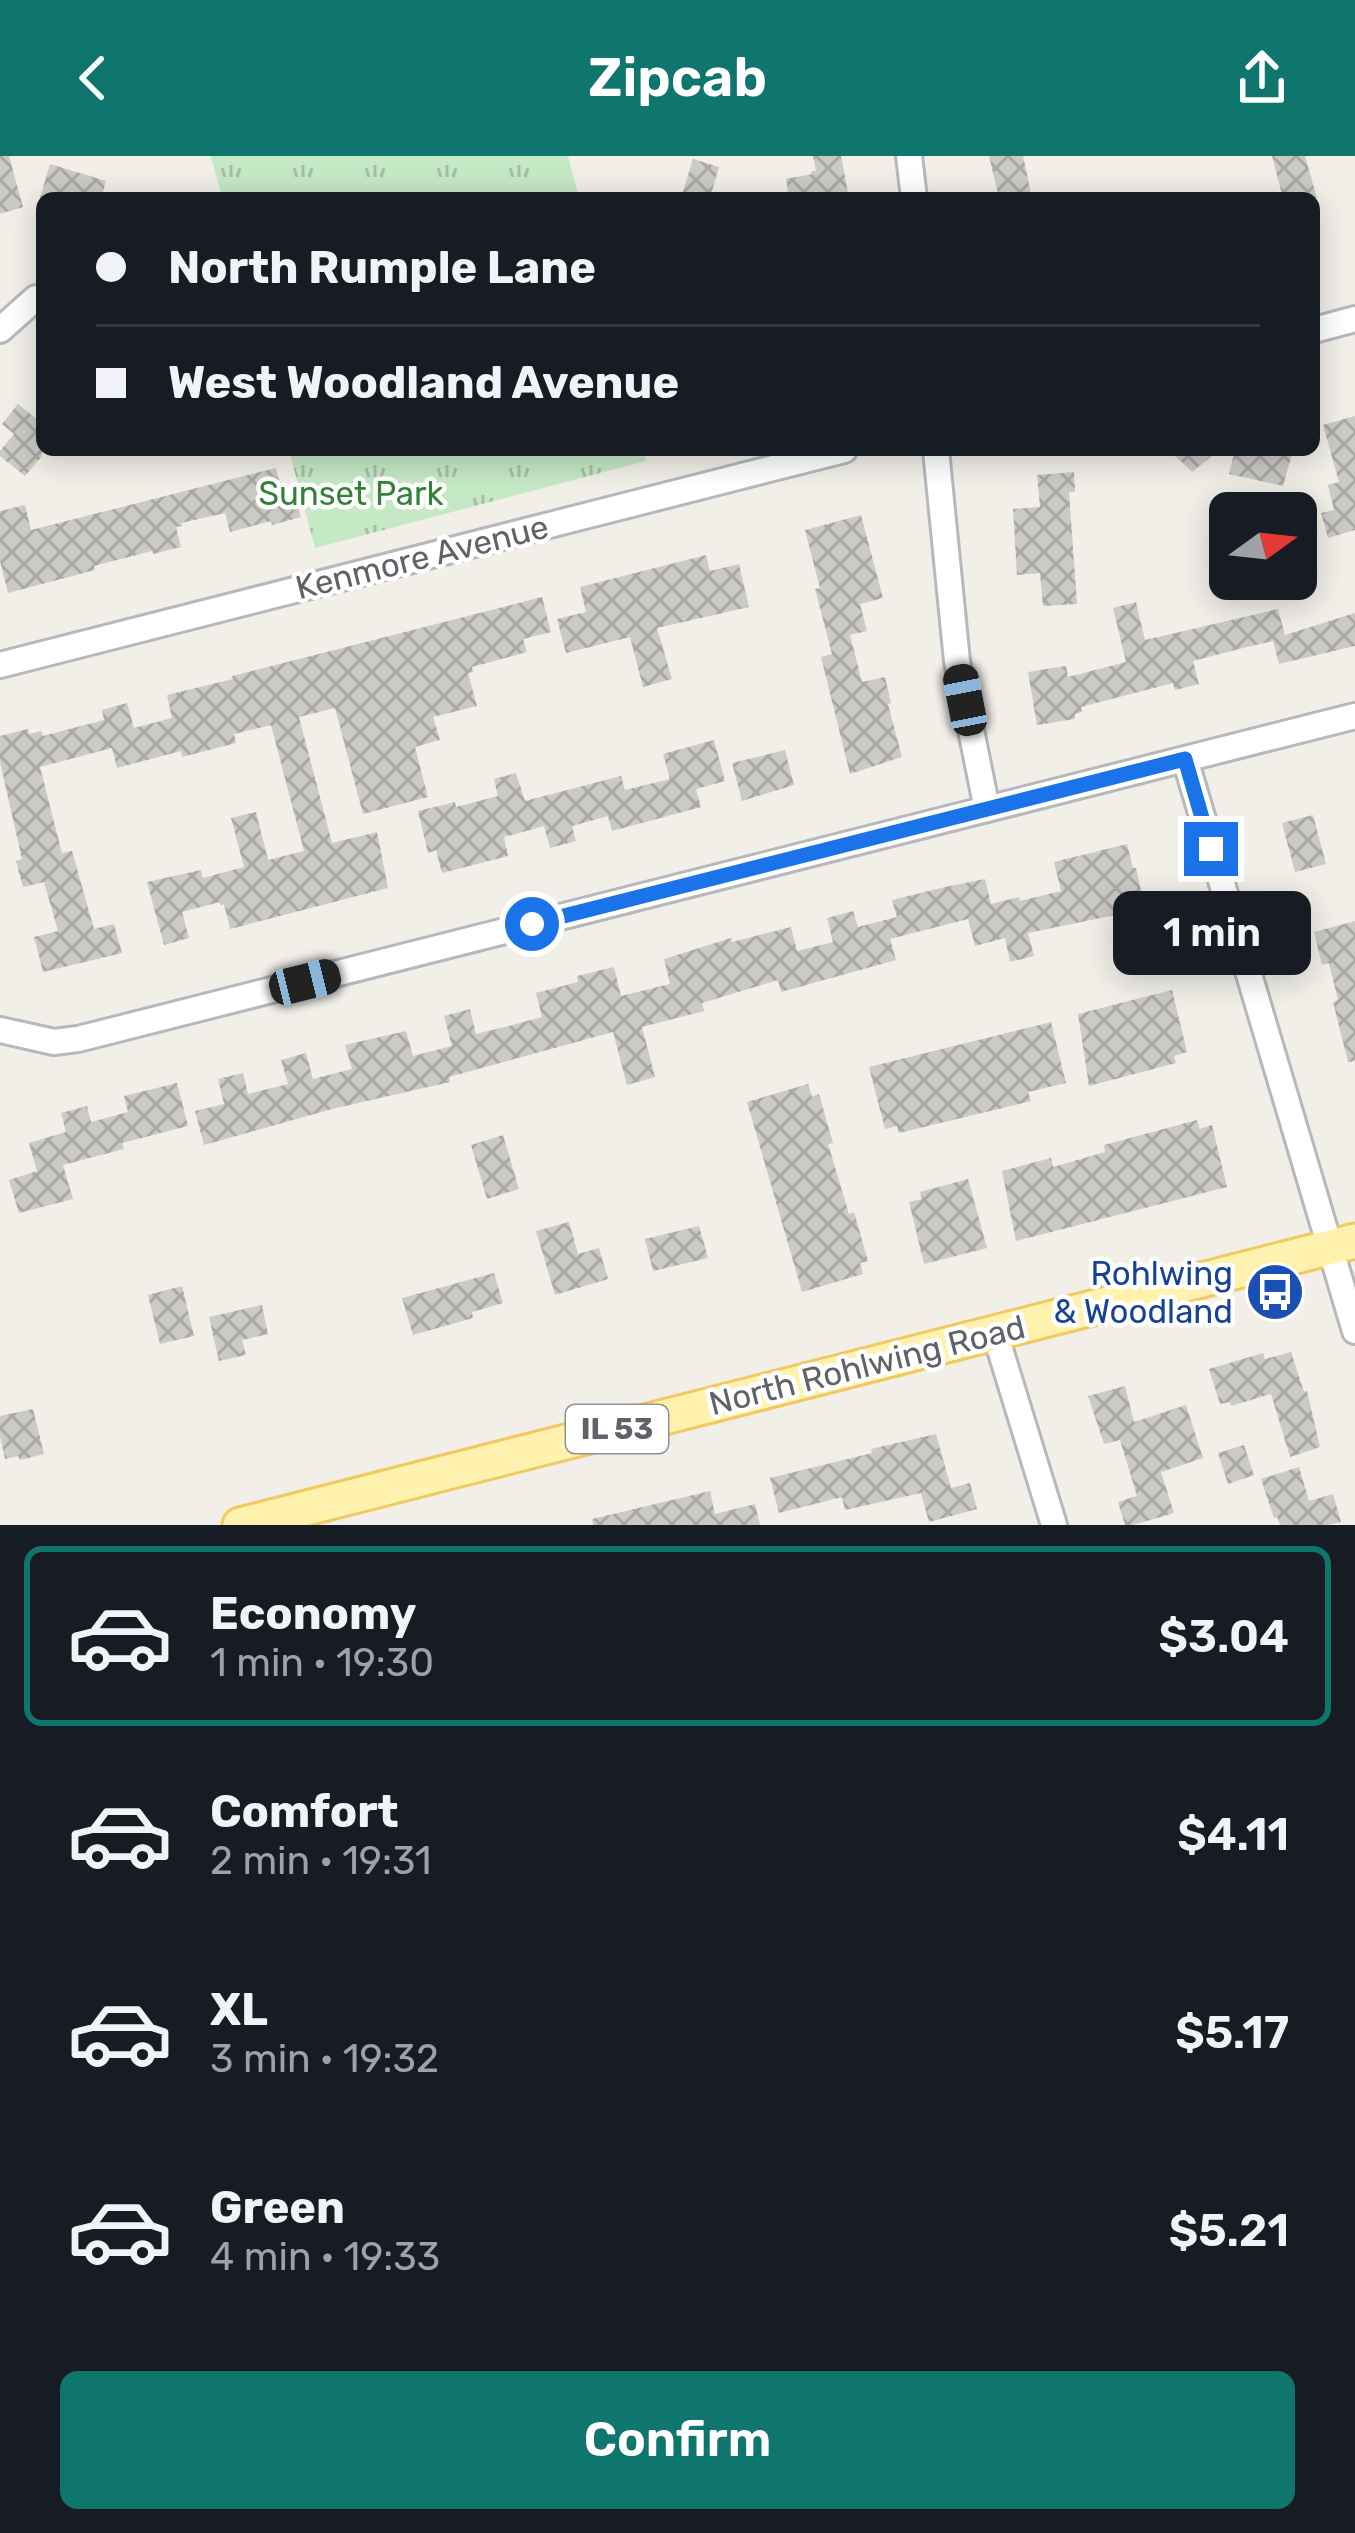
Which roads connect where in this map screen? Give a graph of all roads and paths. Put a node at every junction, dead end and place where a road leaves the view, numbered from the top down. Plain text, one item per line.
1 (909, 156) edge
2 (913, 192) edge
3 (36, 298) dead end
4 (1355, 319) edge
5 (1320, 328) edge
6 (0, 331) edge
7 (820, 456) edge
8 (937, 456) edge
9 (0, 665) edge
10 (1355, 716) edge
11 (1185, 759) junction
12 (987, 809) junction
13 (0, 1030) edge
14 (1342, 1245) edge
15 (1355, 1331) edge
16 (995, 1333) junction
17 (240, 1525) edge
18 (1054, 1525) edge

1 - 2 street
3 - 6 street
4 - 5 street
7 - 9 street, Kenmore Avenue
8 - 12 street
10 - 11 street
11 - 12 street
11 - 14 street
12 - 13 street
14 - 15 street
14 - 16 main road, North Rohlwing Road / IL 53
16 - 17 main road, North Rohlwing Road / IL 53
16 - 18 street

